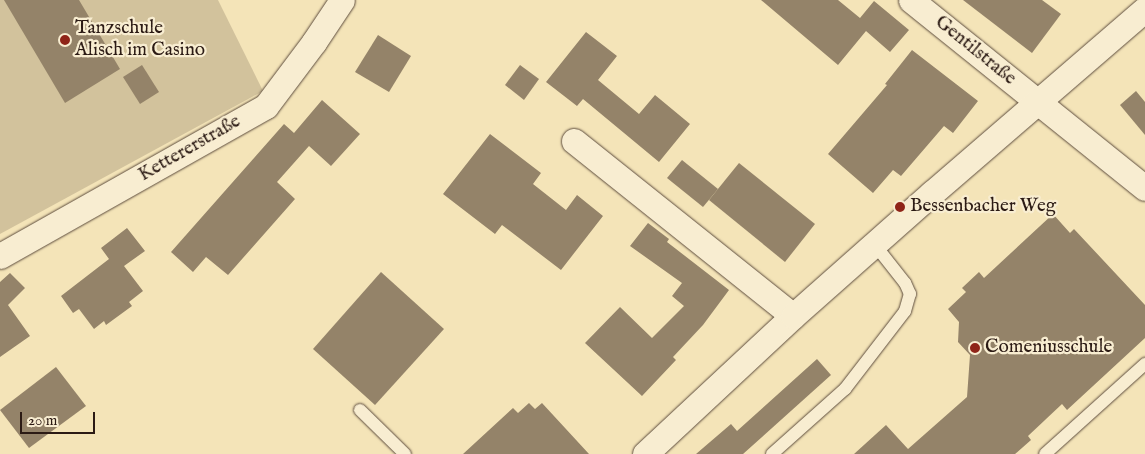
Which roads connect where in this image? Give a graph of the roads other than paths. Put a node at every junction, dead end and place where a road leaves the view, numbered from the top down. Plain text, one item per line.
1 (342, 0) edge
2 (912, 0) edge
3 (1145, 9) edge
4 (1038, 101) junction
5 (574, 141) dead end
6 (1145, 188) edge
7 (875, 245) junction
8 (0, 256) edge
9 (793, 316) junction
10 (1145, 364) edge
11 (360, 410) dead end
12 (405, 454) edge
13 (645, 454) edge
14 (772, 454) edge
15 (1045, 454) edge

1 - 8 street, Kettererstraße
2 - 4 street, Gentilstraße
3 - 4 street
4 - 6 street, Gentilstraße
4 - 7 street
5 - 9 street
7 - 9 street
7 - 14 lane
9 - 13 street
10 - 15 lane
11 - 12 lane

